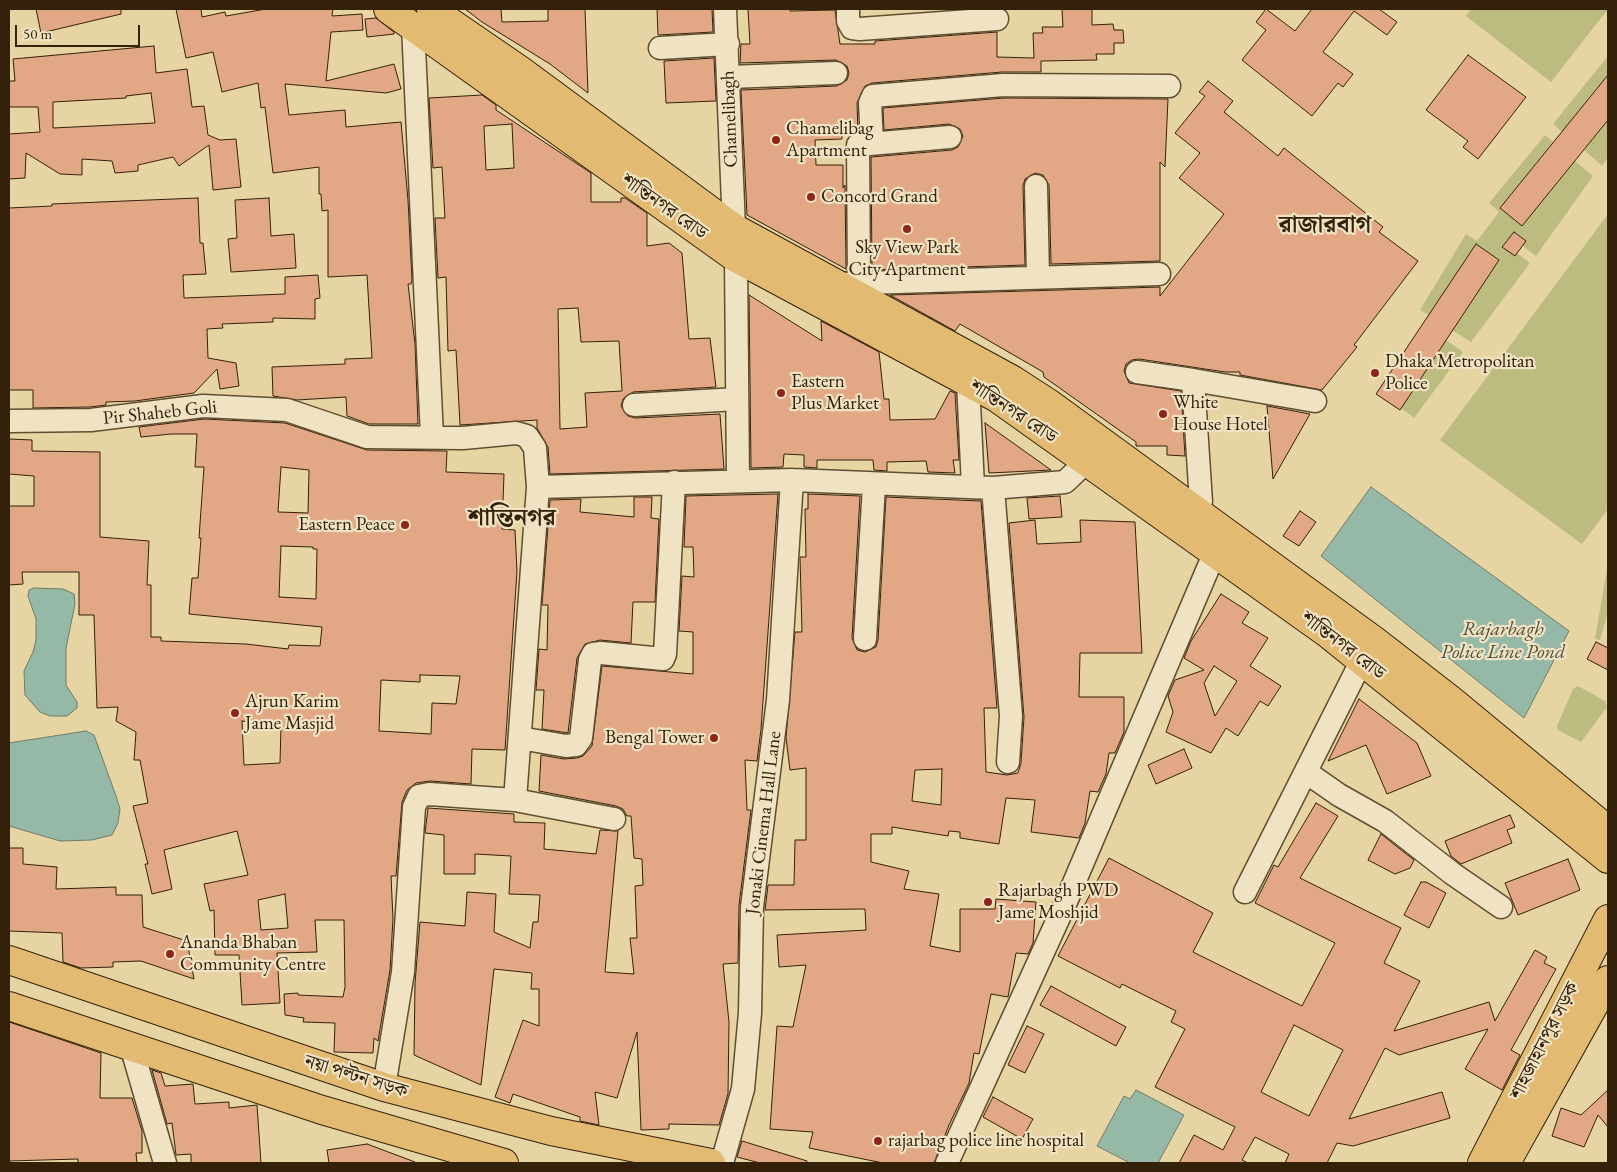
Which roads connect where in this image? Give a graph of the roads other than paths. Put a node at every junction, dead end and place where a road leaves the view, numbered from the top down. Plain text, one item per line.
1 (388, 9) edge
2 (725, 9) edge
3 (848, 9) edge
4 (423, 14) edge
5 (997, 19) dead end
6 (728, 44) junction
7 (660, 48) dead end
8 (836, 74) dead end
9 (729, 77) junction
10 (1168, 86) dead end
11 (950, 137) dead end
12 (872, 142) junction
13 (1036, 186) dead end
14 (734, 228) junction
15 (736, 258) junction
16 (1159, 274) dead end
17 (1038, 276) junction
18 (845, 283) junction
19 (1137, 372) dead end
20 (1194, 380) junction
21 (968, 382) junction
22 (737, 399) junction
23 (1315, 401) dead end
24 (634, 405) dead end
25 (9, 421) edge
26 (432, 437) junction
27 (1086, 462) junction
28 (792, 480) junction
29 (738, 481) junction
30 (674, 482) junction
31 (874, 485) junction
32 (538, 487) junction
33 (983, 487) junction
34 (1194, 510) junction
35 (1215, 552) junction
36 (1248, 562) junction
37 (865, 639) dead end
38 (1369, 651) junction
39 (520, 738) junction
40 (1008, 762) dead end
41 (1306, 772) junction
42 (515, 800) junction
43 (614, 819) dead end
44 (1608, 830) edge
45 (1608, 858) edge
46 (1245, 892) dead end
47 (1501, 907) dead end
48 (1608, 919) edge
49 (9, 960) edge
50 (1608, 980) edge
51 (9, 1006) edge
52 (132, 1048) junction
53 (384, 1087) junction
54 (165, 1163) edge
55 (504, 1163) edge
56 (711, 1163) edge
57 (722, 1163) edge
58 (947, 1163) edge
59 (1482, 1163) edge
60 (1506, 1163) edge

1 - 4 main road, শান্তিনগর রোড
2 - 6 street, Chamelibagh
3 - 5 street
4 - 14 main road, শান্তিনগর রোড
4 - 15 main road, শান্তিনগর রোড
4 - 26 street
6 - 7 street
6 - 9 street, Chamelibagh
8 - 9 street
9 - 14 street, Chamelibagh
10 - 12 street
11 - 12 street
12 - 18 street
13 - 17 street
14 - 18 main road, শান্তিনগর রোড
15 - 21 main road, শান্তিনগর রোড
15 - 22 street
16 - 17 street
17 - 18 street
18 - 34 main road, শান্তিনগর রোড
19 - 20 street
20 - 23 street
20 - 34 street
21 - 27 main road, শান্তিনগর রোড
21 - 33 street
22 - 24 street
22 - 29 street
25 - 26 street, Pir Shaheb Goli
26 - 32 street, Pir Shaheb Goli
27 - 33 street
27 - 35 main road, শান্তিনগর রোড
28 - 29 street
28 - 31 street
28 - 57 street, Jonaki Cinema Hall Lane
29 - 30 street
30 - 32 street
30 - 39 street
31 - 33 street
31 - 37 street
32 - 39 street
33 - 40 street
34 - 36 main road, শান্তিনগর রোড
35 - 36 main road, শান্তিনগর রোড
35 - 58 street
36 - 38 main road, শান্তিনগর রোড
38 - 41 street
38 - 44 main road, শান্তিনগর রোড
38 - 45 main road, শান্তিনগর রোড
39 - 42 street
41 - 46 street
41 - 47 street
42 - 43 street
42 - 53 street
48 - 59 main road, শাহজাহানপুর সড়ক
49 - 53 main road, নয়া পল্টন সড়ক
50 - 60 main road, শাহজাহানপুর সড়ক
51 - 52 main road
52 - 54 street
52 - 55 main road
53 - 56 main road, নয়া পল্টন সড়ক

